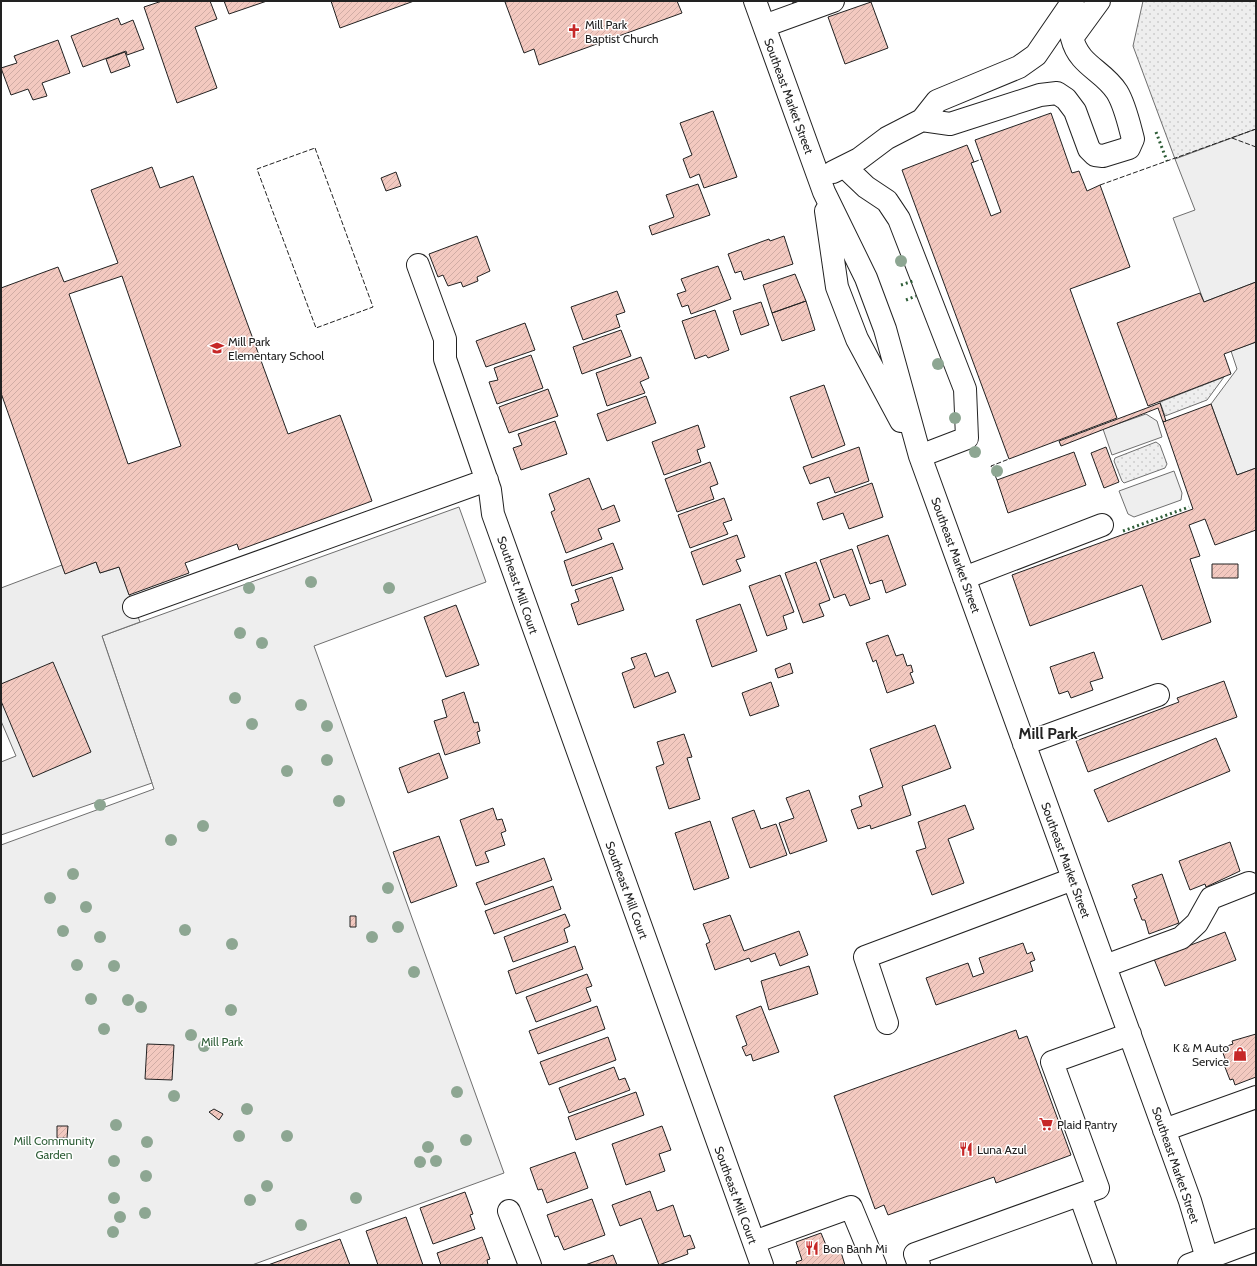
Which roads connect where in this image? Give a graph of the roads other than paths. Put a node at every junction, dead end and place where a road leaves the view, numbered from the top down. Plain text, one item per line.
1 (755, 1) edge
2 (833, 1) edge
3 (1072, 1) edge
4 (1099, 1) edge
5 (764, 26) junction
6 (922, 120) junction
7 (845, 167) junction
8 (821, 184) junction
9 (418, 265) dead end
10 (920, 456) junction
11 (487, 480) junction
12 (1102, 525) dead end
13 (964, 578) junction
14 (134, 607) dead end
15 (1158, 695) dead end
16 (1024, 744) junction
17 (1073, 879) junction
18 (1249, 883) dead end
19 (1105, 966) junction
20 (887, 1023) dead end
21 (1130, 1034) junction
22 (1256, 1097) edge
23 (1164, 1130) junction
24 (1080, 1195) junction
25 (509, 1211) dead end
26 (1256, 1241) edge
27 (754, 1242) junction
28 (1202, 1263) edge
29 (530, 1265) edge
30 (762, 1265) edge
31 (875, 1265) edge
32 (919, 1265) edge
33 (1105, 1265) edge

1 - 5 street, Southeast Market Street
2 - 5 street
3 - 6 street
4 - 6 street
5 - 8 street, Southeast Market Street
6 - 7 street
7 - 8 street
7 - 10 street
8 - 10 street, Southeast Market Street
8 - 10 street, Southeast Market Street
9 - 11 street, Southeast Mill Court
10 - 13 street, Southeast Market Street
11 - 14 street
11 - 27 street, Southeast Mill Court
12 - 13 street
13 - 16 street, Southeast Market Street
15 - 16 street
16 - 17 street, Southeast Market Street
17 - 19 street, Southeast Market Street
17 - 20 street
18 - 19 street
19 - 21 street, Southeast Market Street
21 - 23 street, Southeast Market Street
21 - 24 street
22 - 23 street
23 - 28 street, Southeast Market Street
24 - 32 street
24 - 33 street
25 - 29 street
26 - 28 street
27 - 30 street, Southeast Mill Court
27 - 31 street

